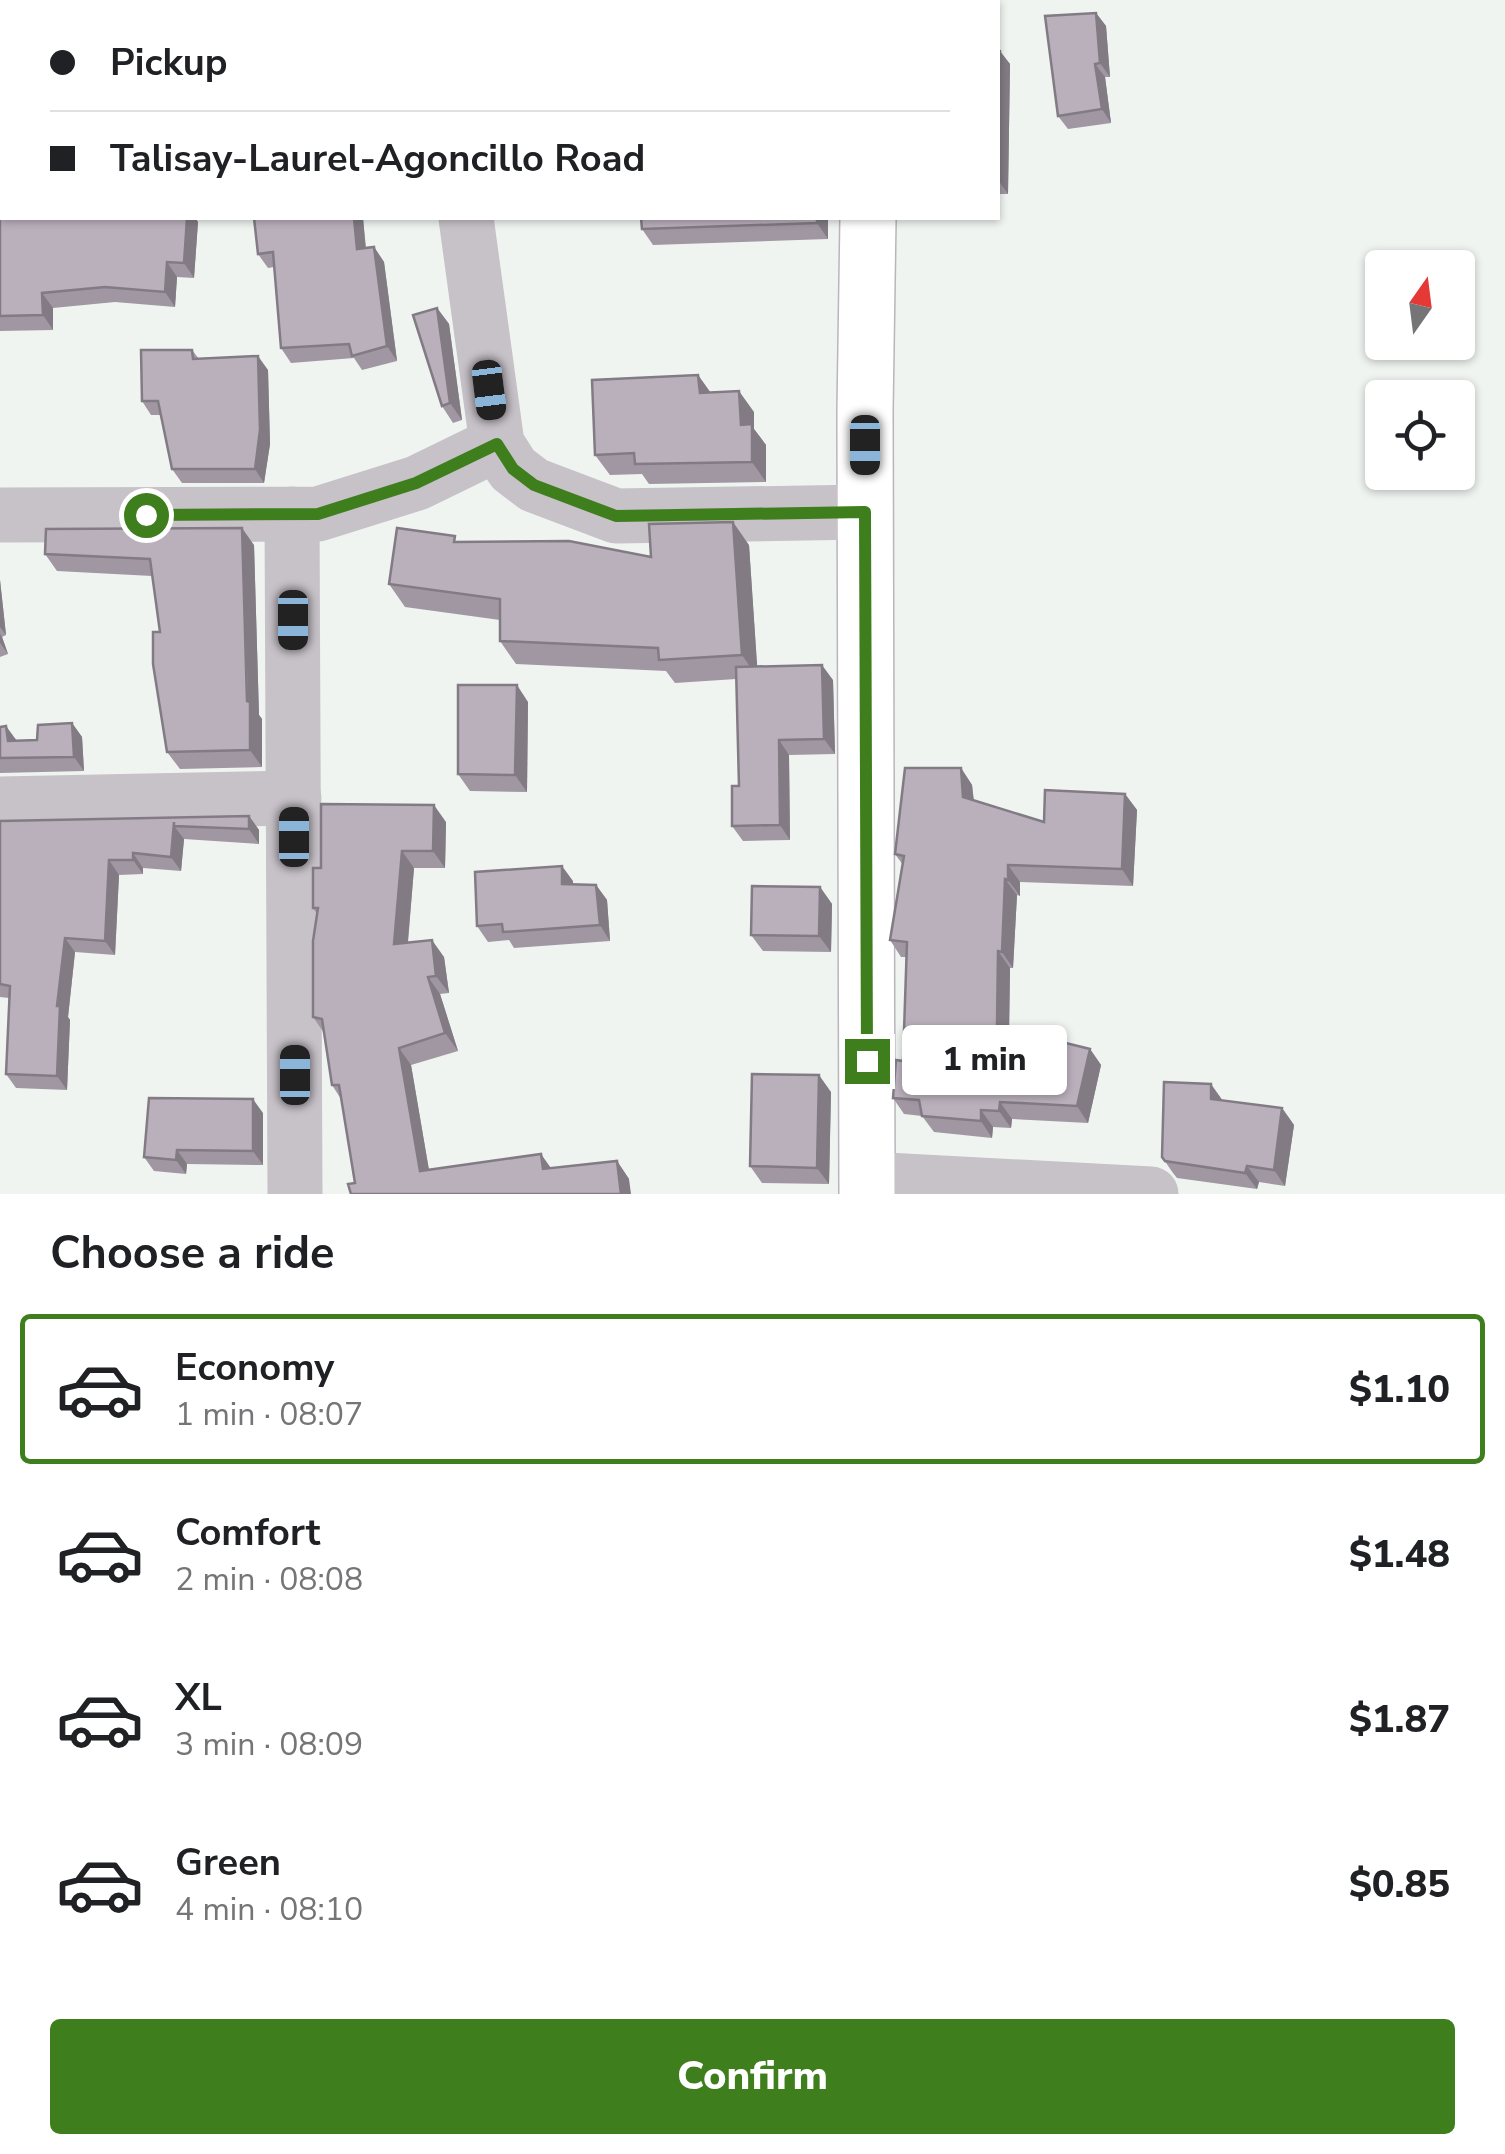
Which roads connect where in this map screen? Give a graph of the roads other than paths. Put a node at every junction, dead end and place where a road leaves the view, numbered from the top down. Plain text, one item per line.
1 (466, 220) edge
2 (868, 220) edge
3 (497, 444) junction
4 (865, 512) junction
5 (292, 514) junction
6 (0, 515) edge
7 (294, 798) junction
8 (0, 804) edge
9 (867, 1186) edge
10 (296, 1194) edge
11 (1150, 1194) edge

1 - 3 street
2 - 4 main road
3 - 4 street
3 - 5 street
4 - 9 main road
5 - 6 street
5 - 7 street
7 - 8 street
7 - 10 street
9 - 11 street

